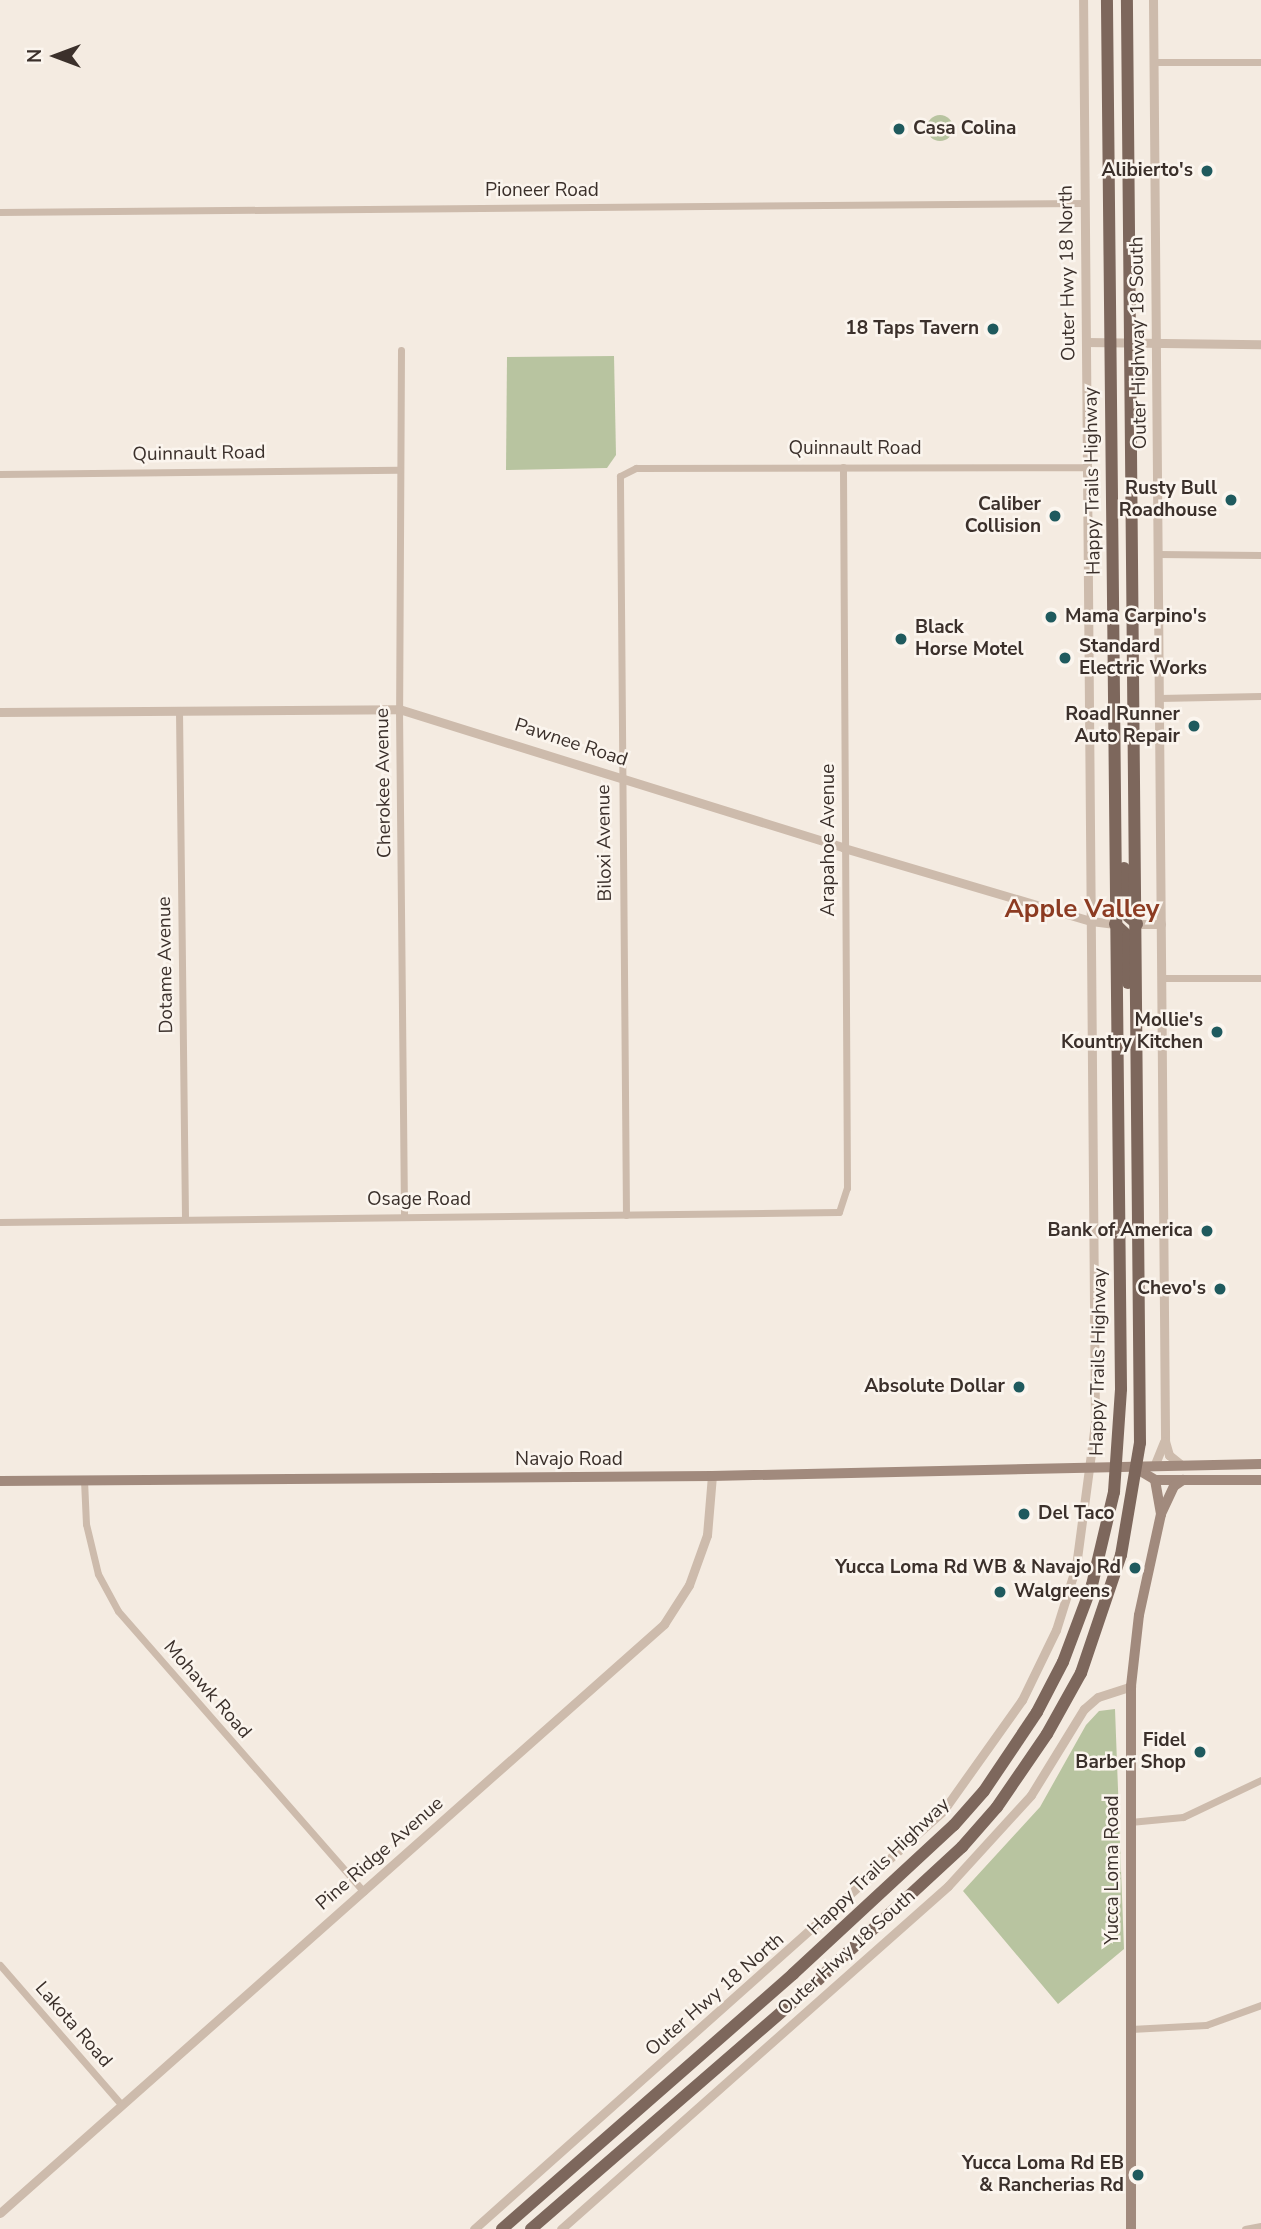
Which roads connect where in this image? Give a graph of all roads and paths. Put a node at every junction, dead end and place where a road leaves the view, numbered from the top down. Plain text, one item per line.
1 (1083, 0) edge
2 (1107, 0) edge
3 (1127, 0) edge
4 (1153, 0) edge
5 (1154, 62) junction
6 (1261, 62) edge
7 (1085, 203) junction
8 (0, 212) edge
9 (1086, 342) junction
10 (1111, 343) junction
11 (1130, 343) junction
12 (1157, 343) junction
13 (1261, 344) edge
14 (401, 350) dead end
15 (843, 467) junction
16 (1087, 467) junction
17 (399, 470) junction
18 (623, 471) joint
19 (0, 474) edge
20 (1158, 554) junction
21 (1261, 555) edge
22 (1261, 696) edge
23 (1159, 698) junction
24 (399, 709) junction
25 (179, 711) junction
26 (0, 712) edge
27 (620, 777) junction
28 (1115, 814) junction
29 (844, 848) junction
30 (1091, 921) junction
31 (1115, 924) junction
32 (1137, 924) junction
33 (1161, 924) junction
34 (1162, 978) junction
35 (1261, 978) edge
36 (1137, 1045) junction
37 (839, 1212) joint
38 (404, 1215) junction
39 (626, 1215) junction
40 (185, 1218) junction
41 (0, 1222) edge
42 (1165, 1441) junction
43 (1155, 1464) junction
44 (1180, 1464) junction
45 (1261, 1464) edge
46 (1117, 1469) junction
47 (1137, 1469) junction
48 (1091, 1471) junction
49 (712, 1476) junction
50 (84, 1480) junction
51 (1155, 1480) junction
52 (1182, 1480) junction
53 (1261, 1480) edge
54 (0, 1481) edge
55 (1161, 1514) junction
56 (1130, 1686) junction
57 (1261, 1780) edge
58 (1130, 1822) junction
59 (364, 1892) junction
60 (0, 1965) edge
61 (1261, 2006) edge
62 (1131, 2029) junction
63 (121, 2105) junction
64 (0, 2213) edge
65 (1261, 2226) edge
66 (474, 2229) edge
67 (502, 2229) edge
68 (531, 2229) edge
69 (561, 2229) edge
70 (1131, 2229) edge
71 (1245, 2229) edge

1 - 7 street, Outer Hwy 18 North
2 - 10 main road, Happy Trails Highway
3 - 11 main road, Happy Trails Highway
4 - 5 street, Outer Highway 18 South
5 - 6 street
5 - 12 street, Outer Highway 18 South
7 - 8 street, Pioneer Road
7 - 9 street, Outer Hwy 18 North
9 - 10 street
9 - 16 street, Outer Hwy 18 North
10 - 11 street
10 - 28 main road, Happy Trails Highway
11 - 12 street
11 - 32 main road, Happy Trails Highway
12 - 13 street
12 - 20 street, Outer Highway 18 South
14 - 17 street, Cherokee Avenue
15 - 16 street, Quinnault Road
15 - 18 street, Quinnault Road
15 - 29 street, Arapahoe Avenue
16 - 30 street, Outer Hwy 18 North
17 - 19 street, Quinnault Road
17 - 24 street, Cherokee Avenue
18 - 27 street, Biloxi Avenue
20 - 21 street
20 - 23 street, Outer Highway 18 South
22 - 23 street
23 - 33 street, Outer Highway 18 South
24 - 25 street, Pawnee Road
24 - 27 street, Pawnee Road
24 - 38 street, Cherokee Avenue
25 - 26 street, Pawnee Road
25 - 40 street, Dotame Avenue
27 - 29 street, Pawnee Road
27 - 39 street, Biloxi Avenue
28 - 31 main road, Happy Trails Highway
28 - 32 main road
29 - 30 street, Pawnee Road
29 - 37 street, Arapahoe Avenue
30 - 31 street, Pawnee Road
30 - 48 street, Outer Hwy 18 North
31 - 36 main road
31 - 46 main road, Happy Trails Highway
32 - 33 street
32 - 36 main road, Happy Trails Highway
33 - 34 street, Outer Highway 18 South
34 - 35 street
34 - 42 street, Outer Highway 18 South
36 - 47 main road, Happy Trails Highway
37 - 39 street, Osage Road
38 - 39 street, Osage Road
38 - 40 street, Osage Road
40 - 41 street, Osage Road
42 - 43 street
42 - 44 street
43 - 44 main road, Navajo Road
43 - 47 main road, Navajo Road
44 - 45 main road, Navajo Road
46 - 47 main road, Navajo Road
46 - 48 main road, Navajo Road
46 - 67 main road, Happy Trails Highway
47 - 51 main road
47 - 68 main road, Happy Trails Highway
48 - 49 main road, Navajo Road
48 - 66 street, Outer Hwy 18 North
49 - 50 main road, Navajo Road
49 - 59 street, Pine Ridge Avenue
50 - 54 main road, Navajo Road
50 - 59 street, Mohawk Road
51 - 52 main road
51 - 55 main road
52 - 53 main road
52 - 55 main road
55 - 56 main road, Yucca Loma Road
56 - 58 main road, Yucca Loma Road
56 - 69 street, Outer Hwy 18 South
57 - 58 street
58 - 62 main road, Yucca Loma Road
59 - 63 street, Pine Ridge Avenue
60 - 63 street, Lakota Road
61 - 62 street
62 - 70 main road, Yucca Loma Road
63 - 64 street, Pine Ridge Avenue
65 - 71 street

